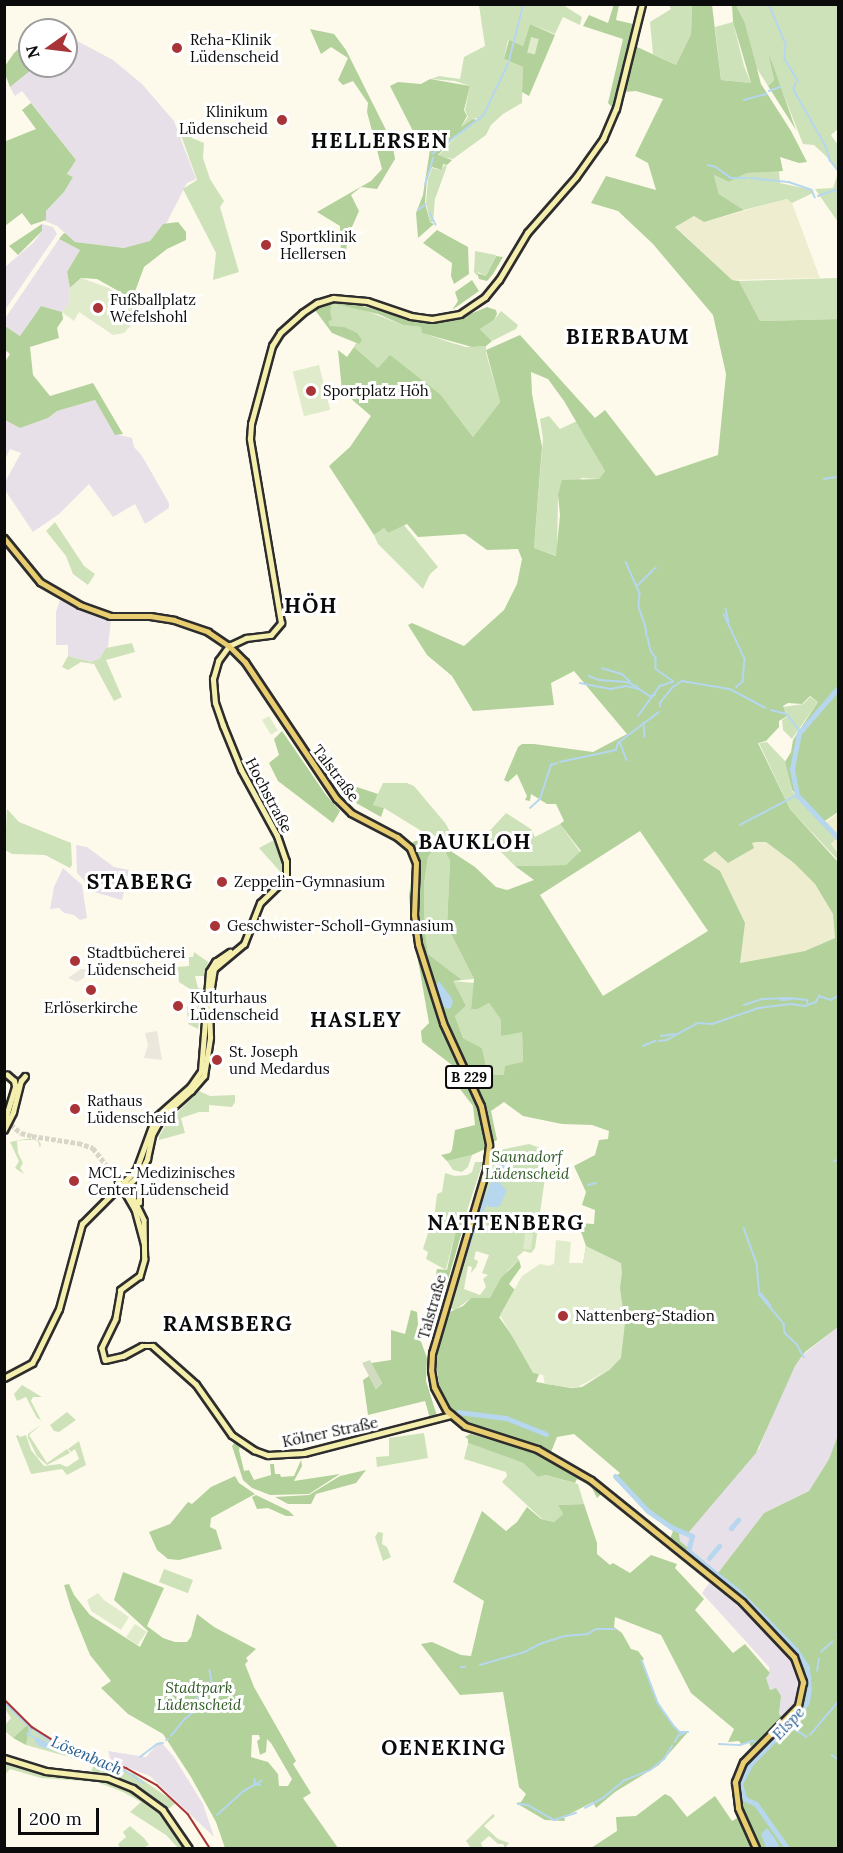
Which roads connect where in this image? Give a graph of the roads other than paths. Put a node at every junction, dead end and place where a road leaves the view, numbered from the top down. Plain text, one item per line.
1 (642, 4) edge
2 (4, 538) edge
3 (230, 646) junction
4 (234, 952) junction
5 (5, 1076) edge
6 (16, 1076) junction
7 (21, 1081) junction
8 (4, 1123) edge
9 (4, 1130) edge
10 (139, 1175) junction
11 (118, 1180) tunnel mouth
12 (125, 1184) junction
13 (139, 1204) junction
14 (145, 1246) junction
15 (4, 1378) edge
16 (451, 1415) junction
17 (4, 1758) edge
18 (189, 1848) edge
19 (756, 1848) edge

1 - 3 main road
2 - 3 main road, B 229
3 - 4 main road, Hochstraße
3 - 16 main road, Talstraße / B 229
4 - 10 main road
4 - 12 main road
5 - 6 main road
5 - 8 main road
6 - 7 main road
6 - 7 main road
7 - 9 main road
10 - 12 main road
10 - 13 main road
11 - 12 main road
12 - 13 main road, Kölner Straße
12 - 14 main road, Kölner Straße
12 - 15 main road
13 - 14 main road, Kölner Straße
14 - 16 main road, Kölner Straße
16 - 19 main road, Talstraße / B 229
17 - 18 main road

